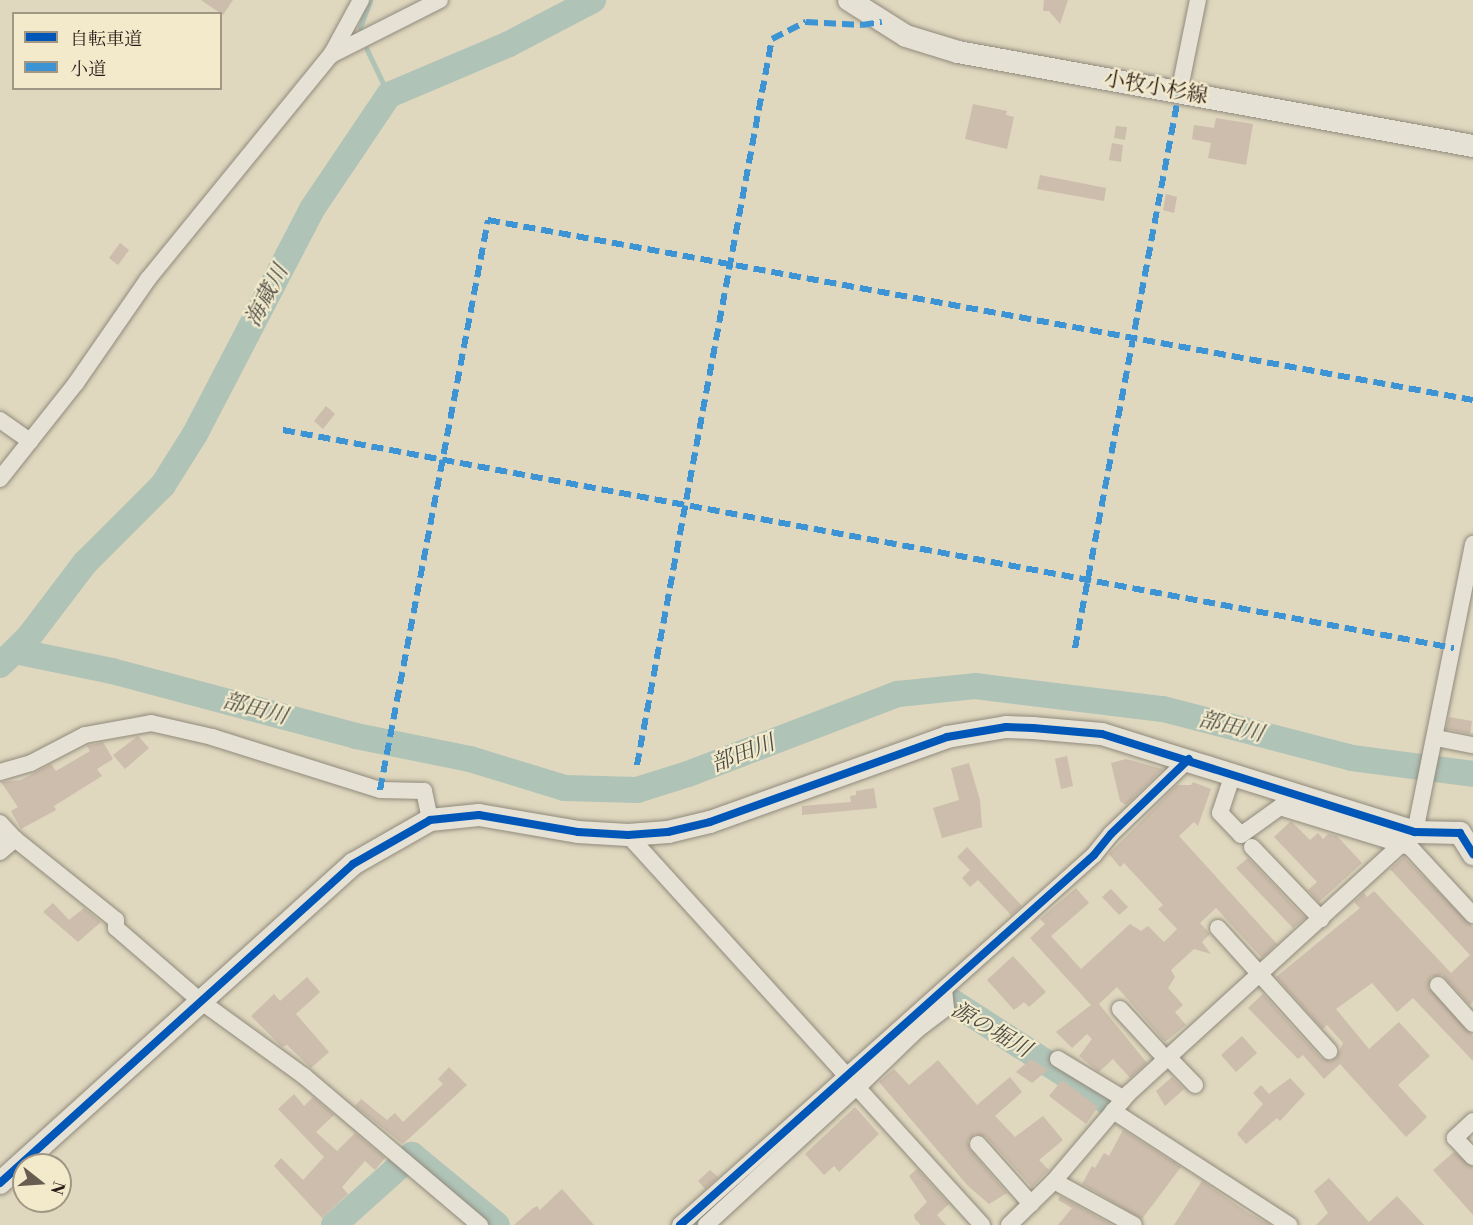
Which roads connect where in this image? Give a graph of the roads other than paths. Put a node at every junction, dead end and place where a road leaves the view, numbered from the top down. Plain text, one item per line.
1 (361, 0) edge
2 (440, 0) edge
3 (850, 0) edge
4 (1198, 0) edge
5 (331, 55) junction
6 (1179, 93) junction
7 (1473, 147) edge
8 (0, 420) edge
9 (30, 441) junction
10 (0, 479) edge
11 (1473, 544) edge
12 (1435, 744) junction
13 (1473, 745) edge
14 (1189, 759) junction
15 (0, 772) edge
16 (1233, 774) junction
17 (430, 820) junction
18 (0, 823) edge
19 (1467, 833) edge
20 (628, 835) junction
21 (1408, 838) junction
22 (7, 841) edge
23 (1252, 847) dead end
24 (0, 852) edge
25 (1473, 854) edge
26 (1473, 915) edge
27 (1321, 919) junction
28 (1218, 928) dead end
29 (1260, 974) junction
30 (1438, 985) dead end
31 (944, 990) junction
32 (199, 999) junction
33 (1120, 1009) dead end
34 (1473, 1024) edge
35 (1329, 1051) dead end
36 (1167, 1058) junction
37 (1058, 1059) dead end
38 (853, 1081) junction
39 (1195, 1085) dead end
40 (1119, 1105) junction
41 (1473, 1121) edge
42 (978, 1144) dead end
43 (1473, 1157) edge
44 (1054, 1181) junction
45 (0, 1183) edge
46 (1031, 1204) junction
47 (480, 1225) edge
48 (680, 1225) edge
49 (705, 1225) edge
50 (982, 1225) edge
51 (1009, 1225) edge
52 (1134, 1225) edge
53 (1289, 1225) edge

1 - 5 street
2 - 5 street
3 - 6 street, 小牧小杉線
4 - 6 street
5 - 9 street
6 - 7 street, 小牧小杉線
8 - 9 street
9 - 10 street
11 - 12 street
12 - 13 street
12 - 21 street
14 - 16 street
14 - 20 street
14 - 31 street
15 - 17 street
16 - 21 street
16 - 21 street
17 - 20 street
17 - 32 street
18 - 22 street
19 - 21 street
19 - 25 street
20 - 38 street
21 - 26 street
21 - 27 street
22 - 24 street
22 - 32 street
23 - 27 street
27 - 29 street
28 - 29 street
29 - 35 street
29 - 36 street
30 - 34 street
31 - 38 street
31 - 38 street
32 - 45 street
32 - 47 street
33 - 36 street
36 - 39 street
36 - 40 street
37 - 40 street
38 - 48 street
38 - 49 street
38 - 50 street
40 - 44 street
40 - 53 street
41 - 43 street
42 - 46 street
44 - 46 street
44 - 52 street
46 - 51 street

